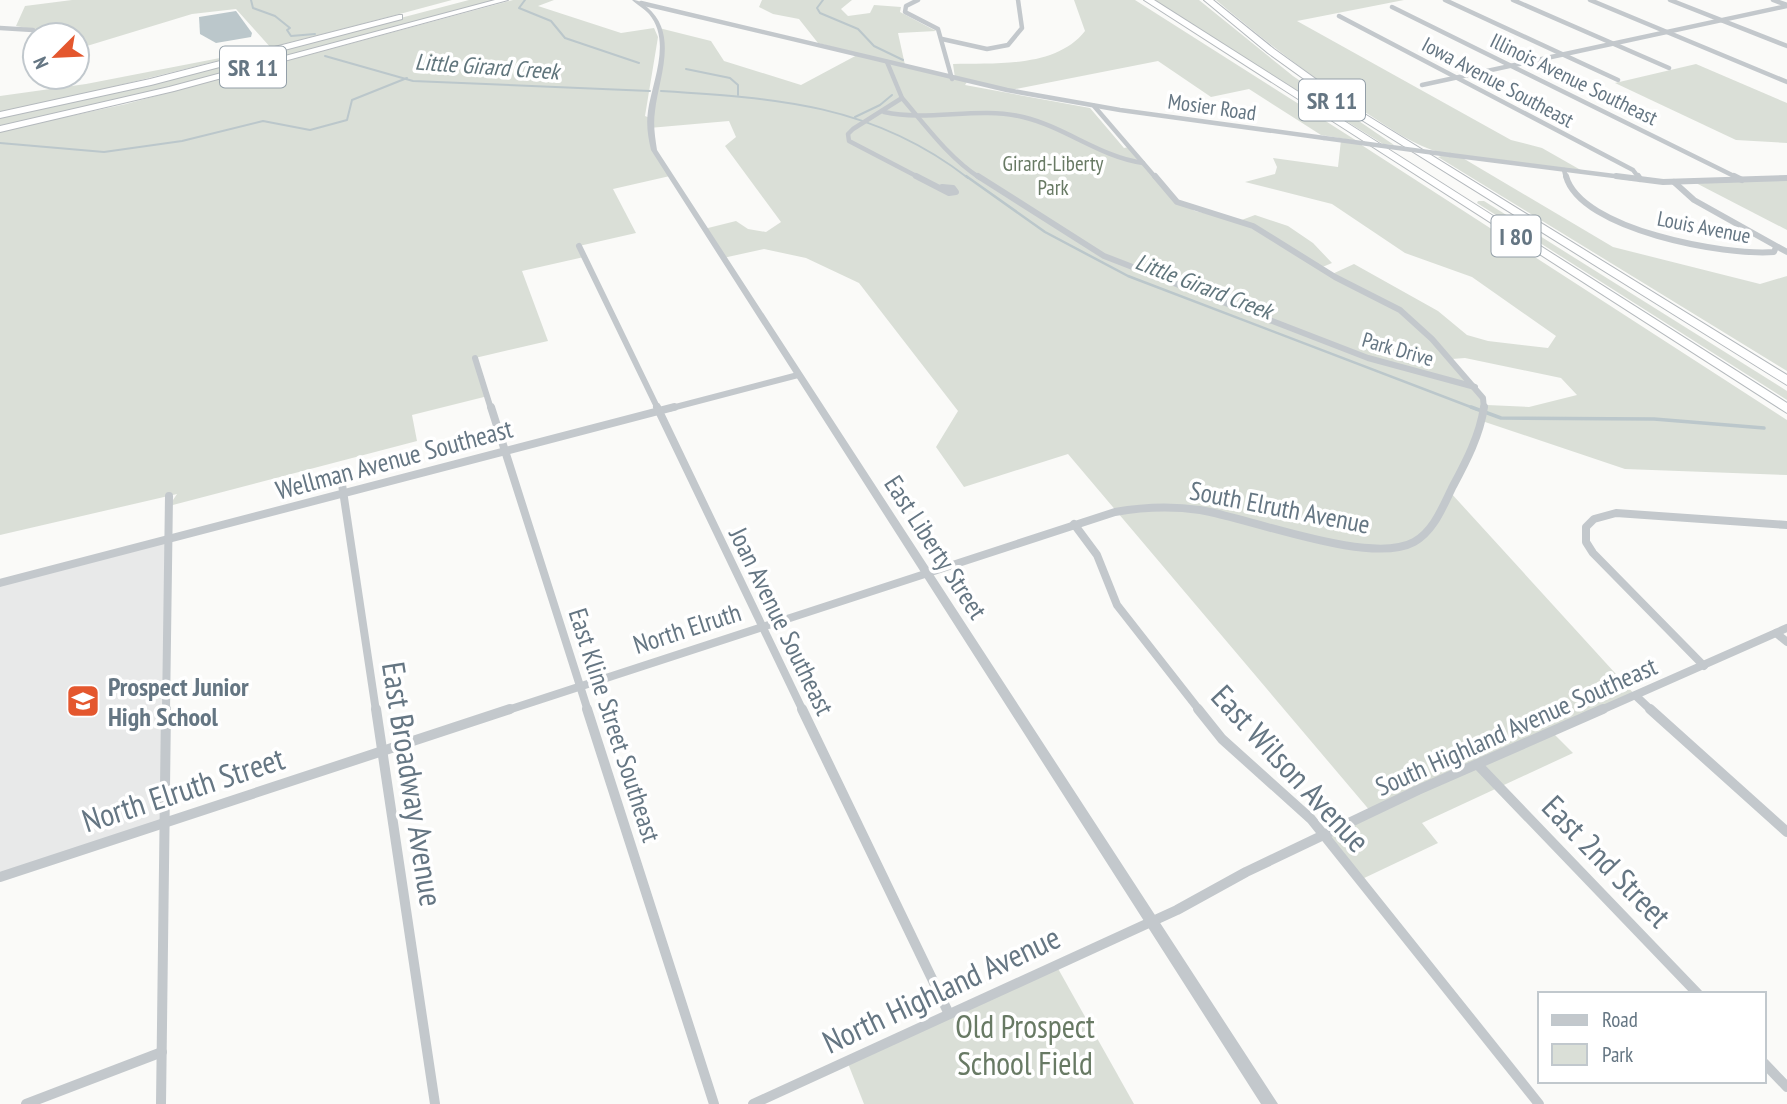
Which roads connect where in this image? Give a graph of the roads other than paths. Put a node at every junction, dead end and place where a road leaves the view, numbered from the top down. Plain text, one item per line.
1 (464, 0) edge
2 (504, 0) edge
3 (918, 0) edge
4 (1018, 0) edge
5 (1139, 0) edge
6 (1149, 0) edge
7 (1206, 0) edge
8 (1445, 0) edge
9 (1513, 0) edge
10 (1590, 0) edge
11 (1670, 0) edge
12 (1773, 0) edge
13 (638, 2) edge
14 (1787, 5) edge
15 (1392, 7) dead end
16 (1339, 16) dead end
17 (1721, 20) junction
18 (0, 28) edge
19 (21, 29) edge
20 (1666, 32) junction
21 (942, 39) junction
22 (1612, 44) junction
23 (1787, 46) edge
24 (1562, 54) junction
25 (887, 62) junction
26 (1246, 63) junction
27 (1511, 65) junction
28 (1669, 68) dead end
29 (1455, 77) junction
30 (952, 79) junction
31 (1618, 80) dead end
32 (1787, 82) edge
33 (1422, 85) dead end
34 (902, 98) junction
35 (1094, 106) junction
36 (884, 111) junction
37 (915, 115) junction
38 (0, 116) edge
39 (0, 129) edge
40 (1143, 163) junction
41 (1564, 170) junction
42 (1787, 178) edge
43 (1640, 179) junction
44 (1742, 180) junction
45 (1674, 182) junction
46 (1471, 184) joint
47 (942, 187) dead end
48 (579, 246) dead end
49 (1776, 247) junction
50 (1787, 252) edge
51 (475, 358) dead end
52 (798, 375) junction
53 (1787, 381) edge
54 (1475, 387) junction
55 (1787, 409) edge
56 (658, 411) junction
57 (506, 451) junction
58 (340, 471) dead end
59 (343, 494) junction
60 (169, 496) dead end
61 (1074, 524) junction
62 (1787, 526) edge
63 (168, 539) junction
64 (926, 572) junction
65 (0, 583) edge
66 (761, 626) junction
67 (1787, 628) edge
68 (1776, 633) junction
69 (1787, 642) edge
70 (1704, 666) junction
71 (581, 686) junction
72 (1636, 695) junction
73 (382, 751) junction
74 (1478, 765) junction
75 (164, 823) junction
76 (1787, 832) edge
77 (1324, 835) junction
78 (0, 877) edge
79 (1152, 921) junction
80 (1696, 992) edge
81 (949, 1014) junction
82 (162, 1052) junction
83 (1766, 1065) edge
84 (1787, 1087) edge
85 (26, 1104) edge
86 (161, 1104) edge
87 (435, 1104) edge
88 (714, 1104) edge
89 (754, 1104) edge
90 (1270, 1104) edge
91 (1539, 1104) edge

1 - 38 highway, SR 11
2 - 39 highway, SR 11
3 - 21 street
4 - 21 street
5 - 26 highway
6 - 26 highway, I 80
7 - 46 highway, SR 11
8 - 24 street
9 - 22 street
10 - 20 street
11 - 17 street
12 - 14 street
13 - 25 street, Mosier Road
13 - 52 street, East Liberty Street
14 - 17 street
15 - 27 street, Illinois Avenue Southeast
16 - 29 street, Iowa Avenue Southeast
17 - 20 street
17 - 23 street
18 - 19 street
20 - 22 street
20 - 32 street
21 - 30 street
22 - 24 street
22 - 28 street
24 - 27 street
24 - 31 street
25 - 30 street, Mosier Road
25 - 34 street, Park Drive
26 - 55 highway, I 80
27 - 29 street
27 - 44 street, Illinois Avenue Southeast
29 - 33 street
29 - 43 street, Iowa Avenue Southeast
30 - 35 street, Mosier Road
34 - 36 street
34 - 37 street, Park Drive
35 - 40 street, Park Drive
35 - 41 street, Mosier Road, bridge
36 - 37 street
36 - 47 street
37 - 40 street
37 - 54 street, Park Drive
40 - 54 street, Park Drive
41 - 43 street, Mosier Road
41 - 49 street, Louis Avenue
42 - 44 street, Mosier Road
43 - 45 street, Mosier Road
44 - 45 street, Mosier Road
45 - 49 street
46 - 53 highway, I 80
48 - 56 street, Joan Avenue Southeast
49 - 50 street
51 - 57 street, East Kline Street Southeast
52 - 56 street, Wellman Avenue Southeast
52 - 64 street, East Liberty Street
54 - 61 street, South Elruth Avenue
56 - 57 street, Wellman Avenue Southeast
56 - 66 street, Joan Avenue Southeast
57 - 59 street, Wellman Avenue Southeast
57 - 71 street, East Kline Street Southeast
58 - 59 street, East Broadway Avenue
59 - 63 street, Wellman Avenue Southeast
59 - 73 street, East Broadway Avenue
60 - 63 street
61 - 64 street, South Elruth Avenue
61 - 77 street, East Wilson Avenue
62 - 70 street
63 - 65 street, Wellman Avenue Southeast
63 - 75 street
64 - 66 street, North Elruth
64 - 79 street, East Liberty Street
66 - 71 street, North Elruth
66 - 81 street, Joan Avenue Southeast
67 - 68 street, South Highland Avenue Southeast
68 - 69 street
68 - 70 street, South Highland Avenue Southeast
70 - 72 street, South Highland Avenue Southeast
71 - 73 street, North Elruth
71 - 88 street, East Kline Street Southeast
72 - 74 street, South Highland Avenue Southeast
72 - 76 street
73 - 75 street, North Elruth Street
73 - 87 street, East Broadway Avenue
74 - 77 street, South Highland Avenue Southeast
74 - 80 street, East 2nd Street
75 - 78 street, North Elruth Street
75 - 82 street
77 - 79 street, South Highland Avenue Southeast
77 - 91 street, East Wilson Avenue
79 - 81 street, North Highland Avenue
79 - 90 street, East Liberty Street
81 - 89 street, North Highland Avenue
82 - 85 street
82 - 86 street
83 - 84 street

